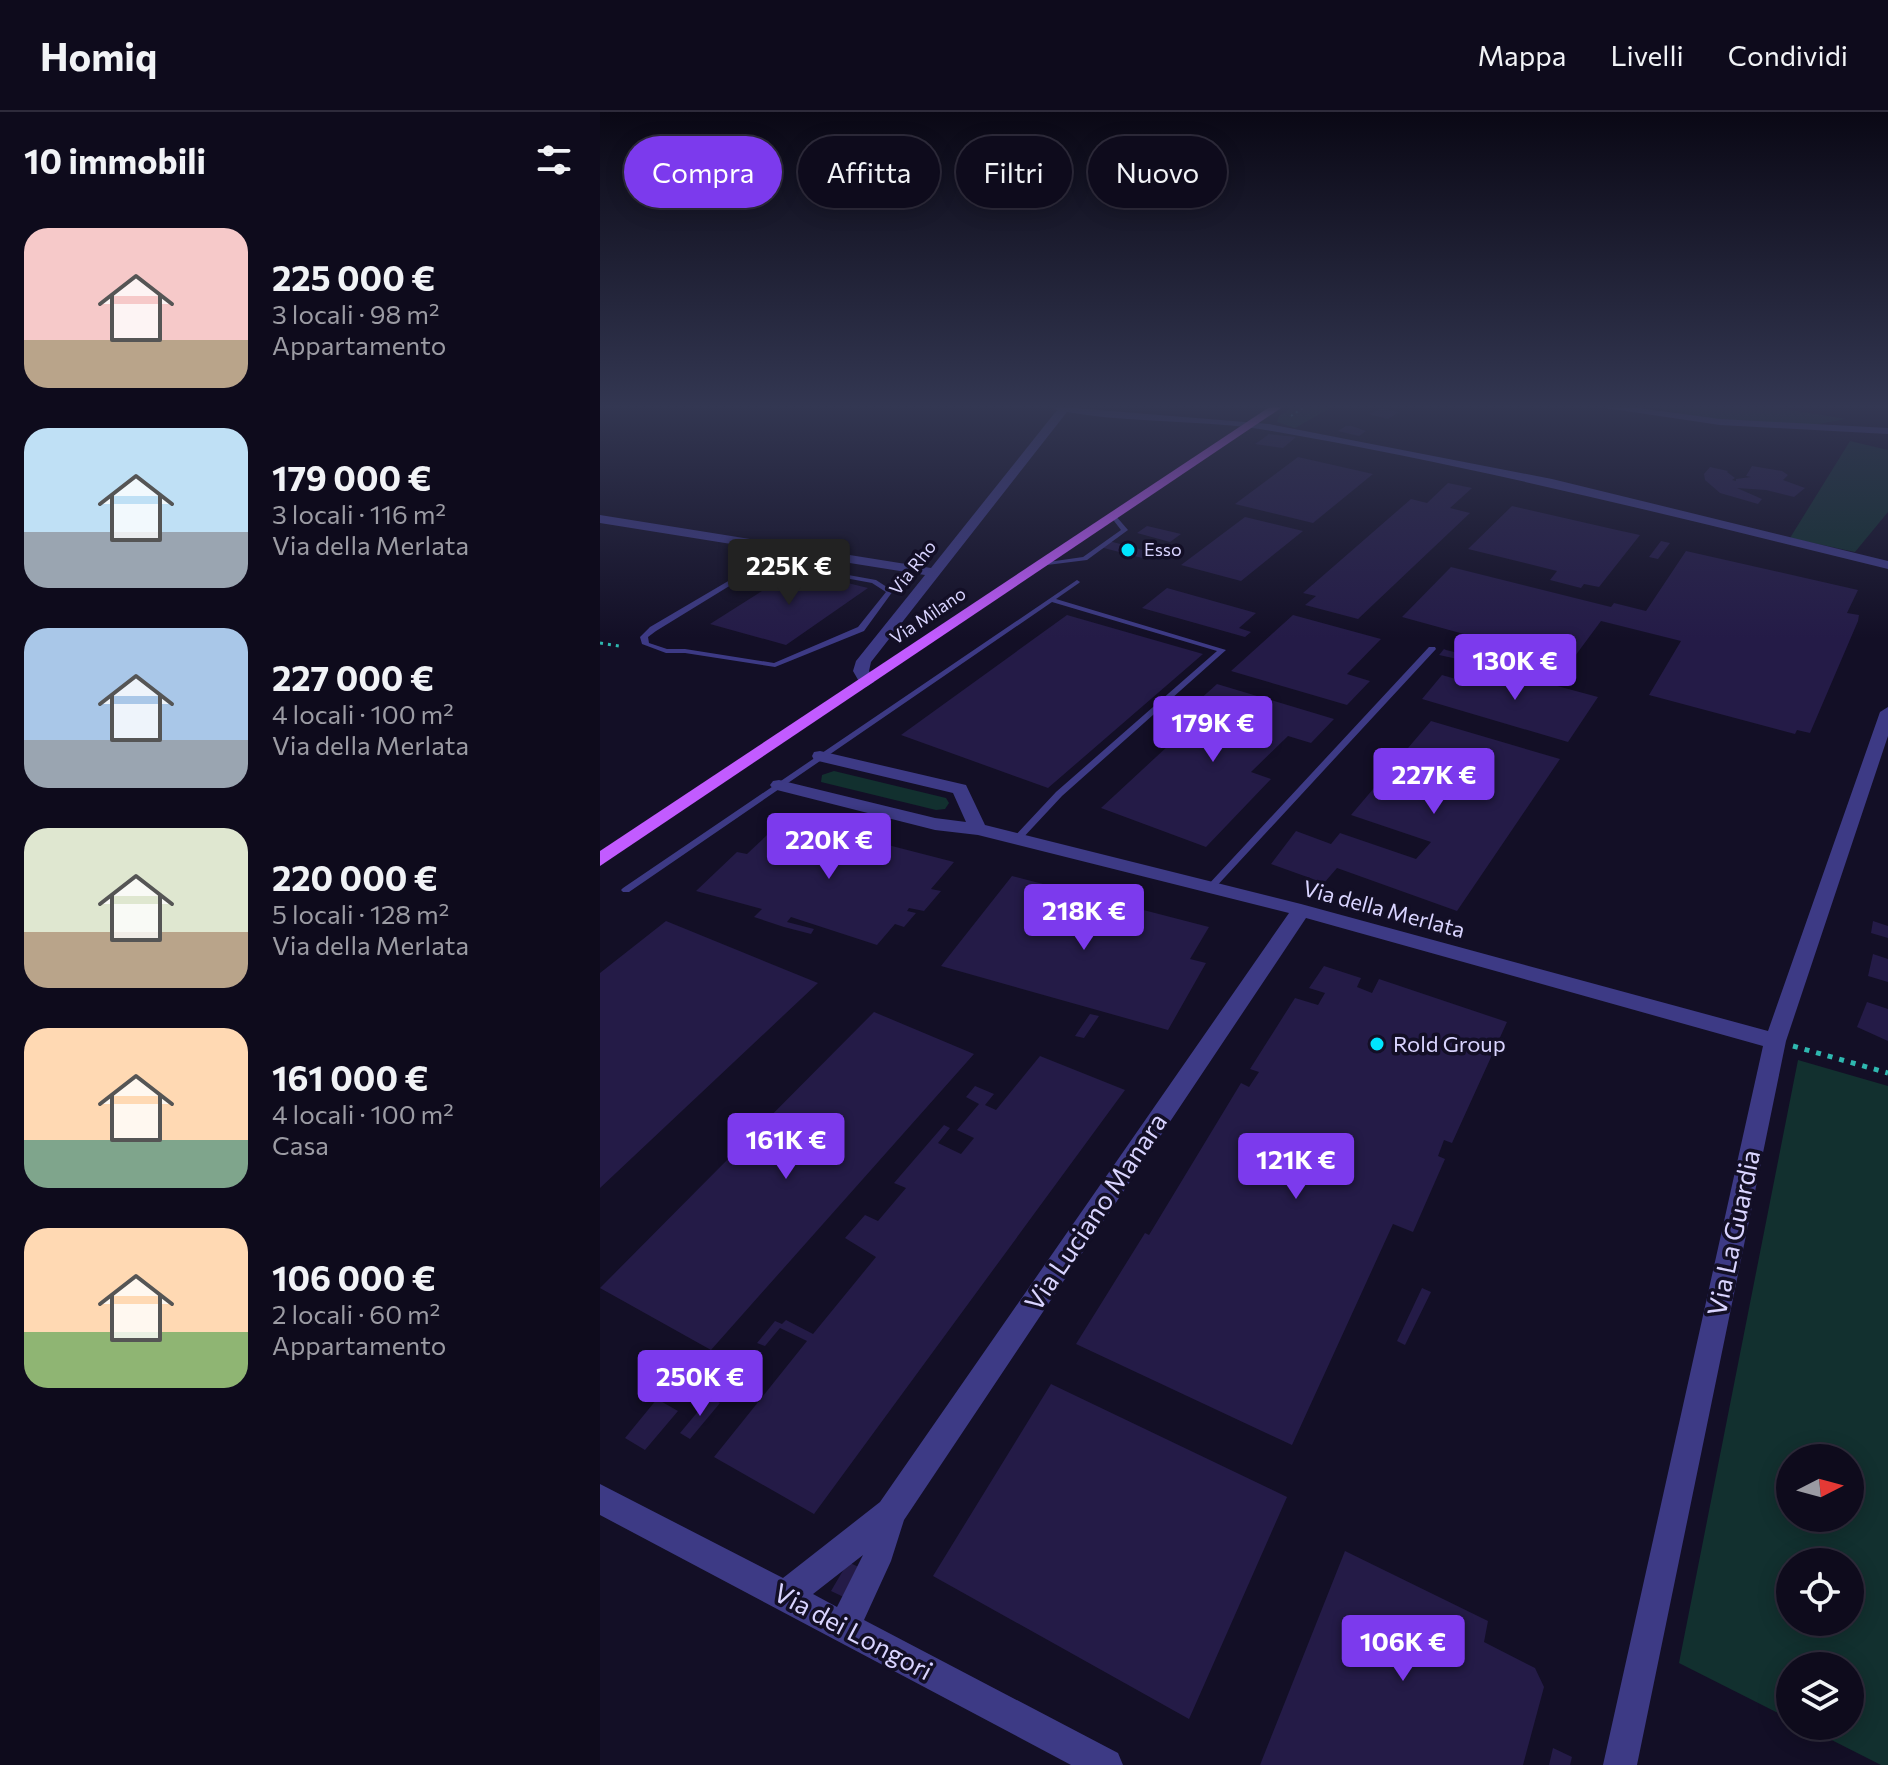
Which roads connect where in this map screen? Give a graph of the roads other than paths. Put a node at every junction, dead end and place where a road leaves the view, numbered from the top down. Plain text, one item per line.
1 (1004, 483) edge
2 (1162, 483) edge
3 (1553, 483) edge
4 (1113, 516) junction
5 (600, 519) edge
6 (786, 549) junction
7 (830, 556) junction
8 (1041, 565) junction
9 (1888, 565) edge
10 (933, 572) junction
11 (1077, 582) dead end
12 (1051, 600) junction
13 (1432, 649) dead end
14 (866, 682) junction
15 (1888, 712) edge
16 (820, 756) junction
17 (779, 785) junction
18 (978, 829) junction
19 (1017, 839) junction
20 (600, 860) edge
21 (1210, 888) junction
22 (626, 890) dead end
23 (1301, 910) junction
24 (1775, 1041) junction
25 (600, 1499) edge
26 (891, 1513) junction
27 (786, 1596) junction
28 (844, 1627) junction
29 (1106, 1765) edge
30 (1620, 1765) edge

1 - 10 street, Via Rho
2 - 4 main road, Via Milano
3 - 9 street
4 - 8 main road, Via Milano
4 - 8 lane
5 - 6 street
6 - 7 street
6 - 7 lane
7 - 10 street
8 - 14 main road, Via Milano
10 - 14 street, Via Rho
11 - 12 lane
12 - 16 lane
12 - 19 lane
13 - 21 lane
14 - 20 main road, Via Milano
15 - 24 street, Via La Guardia
16 - 17 lane
16 - 18 street
17 - 18 street, Via della Merlata
17 - 22 lane
18 - 19 street, Via della Merlata
19 - 21 street, Via della Merlata
21 - 23 street, Via della Merlata
23 - 24 street, Via della Merlata
23 - 26 street, Via Luciano Manara
24 - 30 street, Via La Guardia
25 - 27 street, Via dei Longori
26 - 27 street, Via Luciano Manara
26 - 28 street, Via Luciano Manara
27 - 28 street, Via dei Longori
28 - 29 street, Via dei Longori

